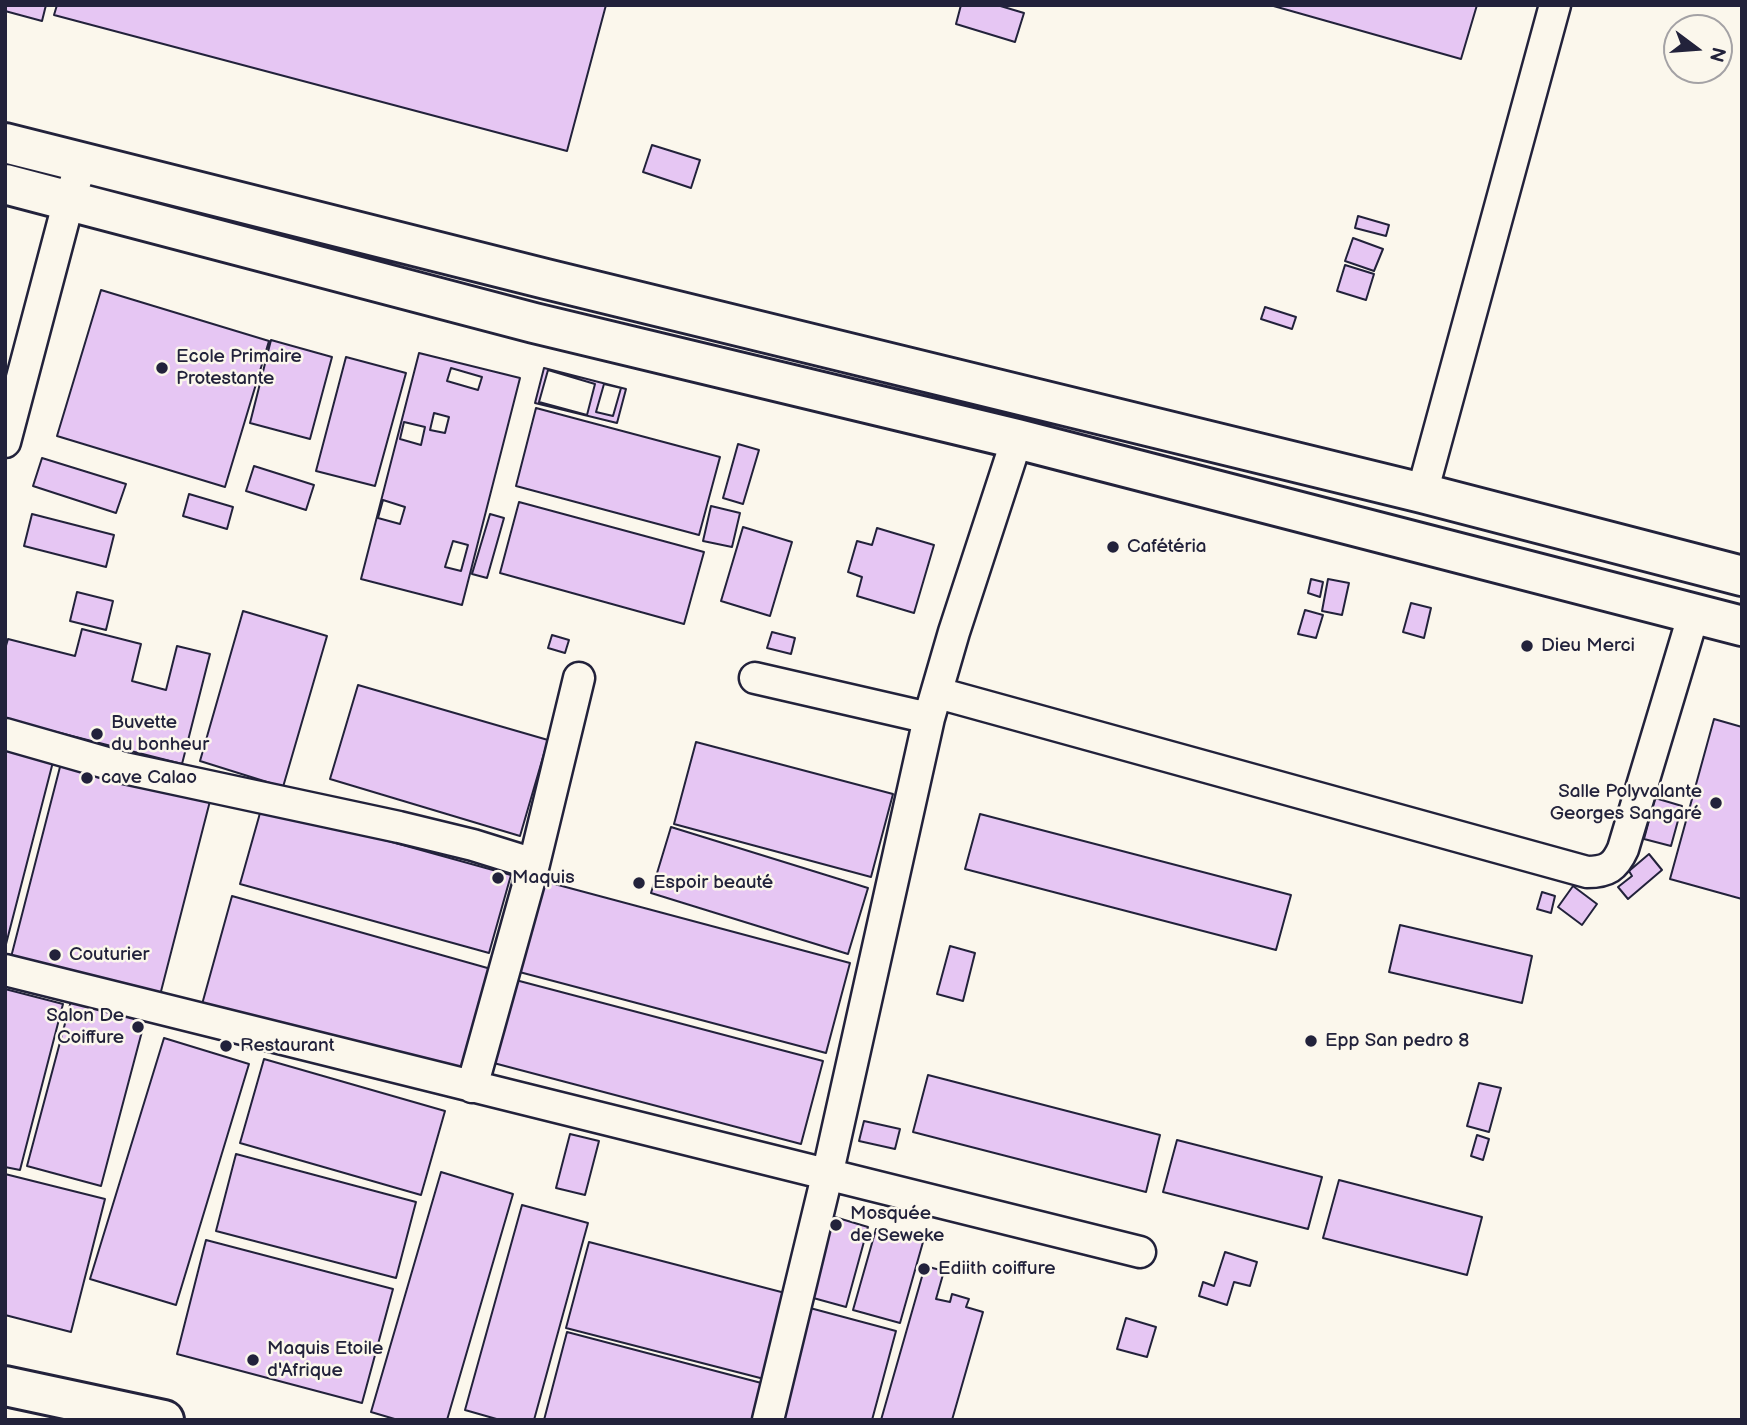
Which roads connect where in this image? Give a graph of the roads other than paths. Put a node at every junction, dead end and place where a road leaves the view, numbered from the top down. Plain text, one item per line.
1 (1555, 5) edge
2 (5, 143) edge
3 (82, 163) junction
4 (5, 184) edge
5 (69, 200) junction
6 (1017, 439) junction
7 (5, 443) edge
8 (1422, 493) junction
9 (1742, 576) edge
10 (1694, 614) junction
11 (1742, 626) edge
12 (579, 678) dead end
13 (755, 678) dead end
14 (934, 706) junction
15 (5, 734) edge
16 (534, 864) junction
17 (5, 970) edge
18 (472, 1087) junction
19 (827, 1176) junction
20 (1140, 1252) dead end
21 (5, 1386) edge
22 (164, 1420) edge
23 (768, 1420) edge

1 - 8 street
2 - 3 main road
3 - 5 street
3 - 8 main road
4 - 5 main road
5 - 6 main road
5 - 7 street
6 - 10 main road
6 - 14 street
8 - 9 main road
10 - 11 main road
10 - 14 street
12 - 16 street
13 - 14 street
14 - 19 street
15 - 16 street
16 - 18 street
17 - 18 street
18 - 19 street
19 - 20 street
19 - 23 street
21 - 22 main road

